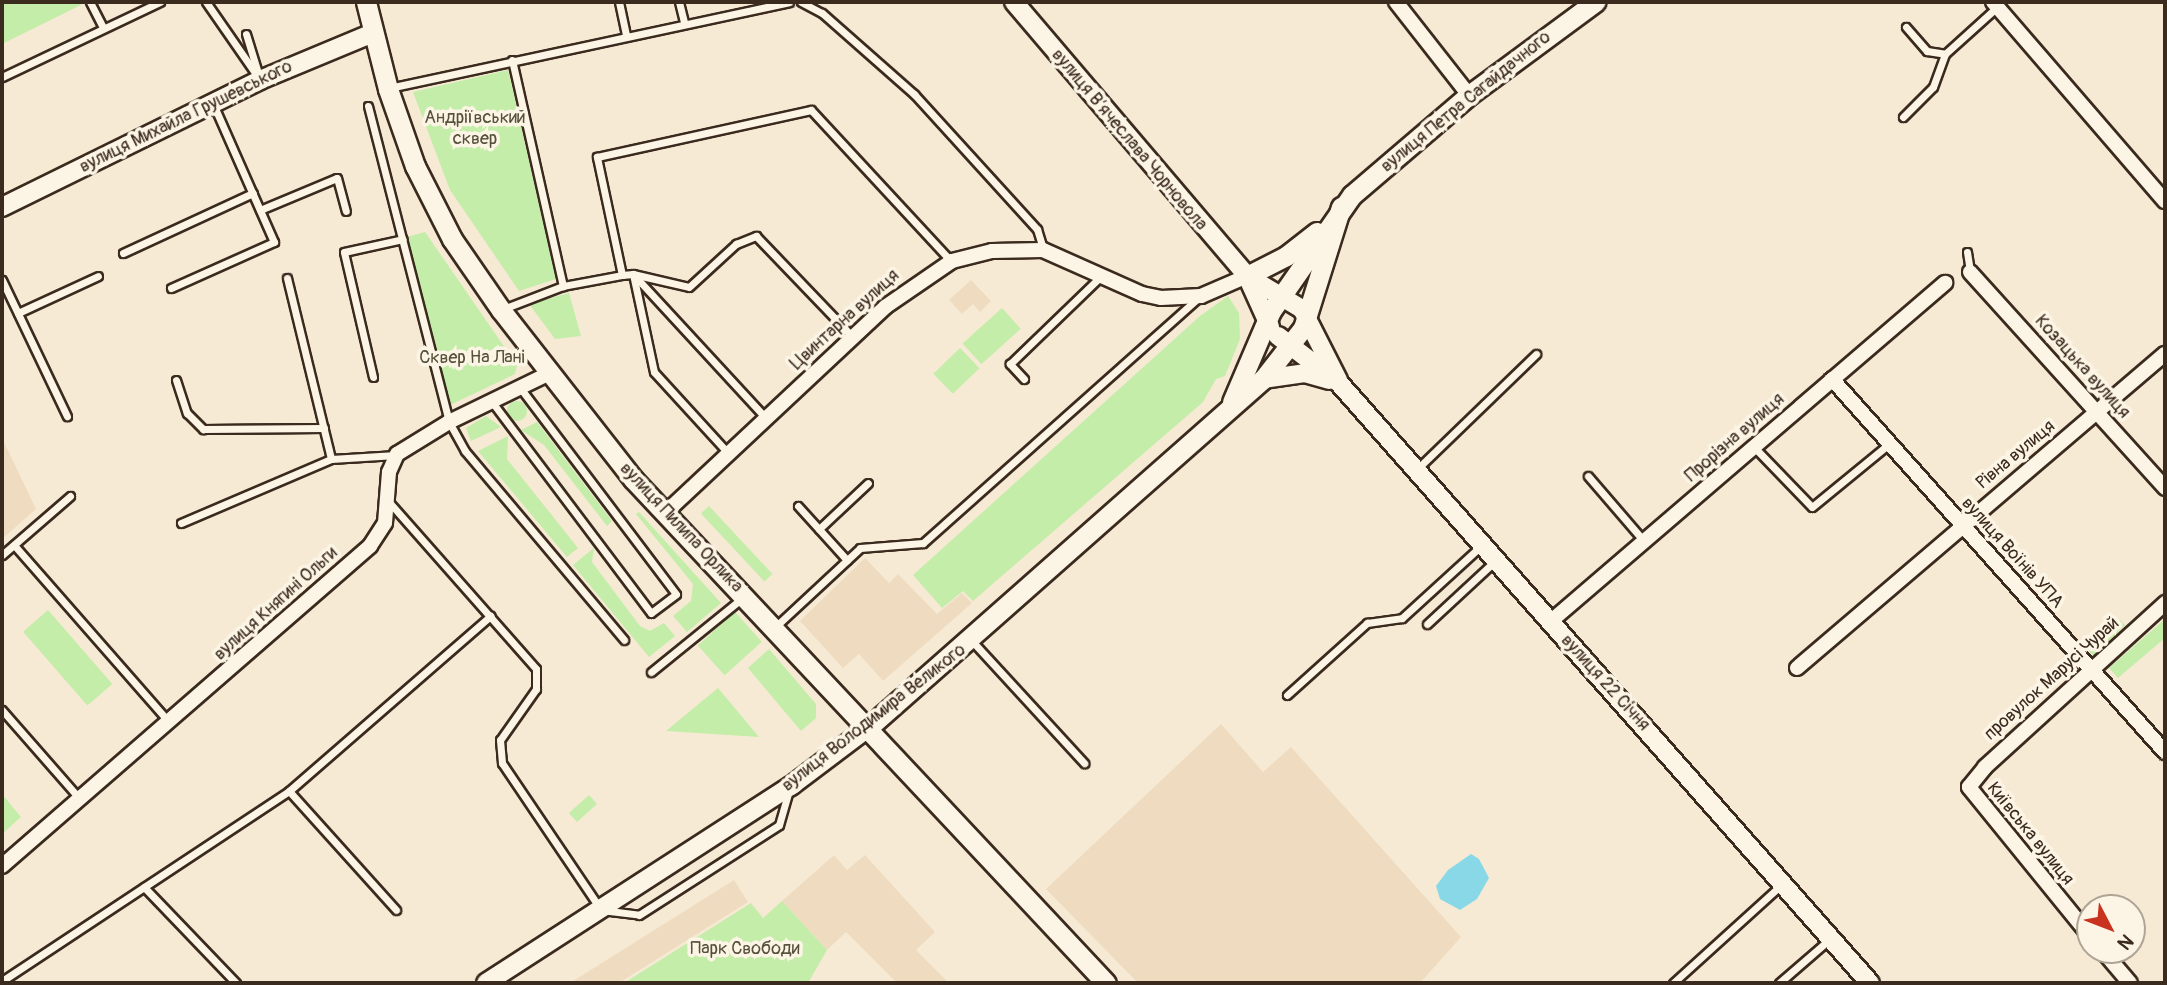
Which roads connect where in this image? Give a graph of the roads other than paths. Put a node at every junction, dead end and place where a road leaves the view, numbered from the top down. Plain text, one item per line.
1 (90, 2) edge
2 (160, 2) edge
3 (206, 2) edge
4 (366, 2) edge
5 (619, 2) edge
6 (679, 2) edge
7 (787, 2) edge
8 (801, 2) edge
9 (1014, 2) edge
10 (1396, 2) edge
11 (1595, 2) edge
12 (1996, 4) edge
13 (684, 22) junction
14 (103, 27) junction
15 (1906, 27) dead end
16 (373, 33) junction
17 (246, 34) dead end
18 (626, 34) junction
19 (1945, 54) junction
20 (512, 60) junction
21 (2, 77) edge
22 (260, 80) junction
23 (388, 89) junction
24 (1469, 95) junction
25 (212, 103) junction
26 (368, 106) dead end
27 (1903, 117) dead end
28 (253, 193) junction
29 (2165, 201) edge
30 (2, 207) edge
31 (260, 210) junction
32 (346, 211) dead end
33 (1335, 215) junction
34 (403, 239) junction
35 (1043, 250) junction
36 (1966, 252) dead end
37 (122, 253) dead end
38 (952, 261) junction
39 (1970, 272) joint
40 (633, 274) junction
41 (622, 275) junction
42 (1102, 275) junction
43 (97, 276) dead end
44 (1247, 276) junction
45 (288, 278) dead end
46 (2, 279) edge
47 (1945, 283) dead end
48 (563, 286) junction
49 (171, 288) dead end
50 (1200, 296) junction
51 (501, 310) junction
52 (18, 313) junction
53 (1291, 319) junction
54 (852, 336) junction
55 (1536, 354) dead end
56 (2165, 354) edge
57 (550, 373) junction
58 (373, 377) dead end
59 (1024, 379) dead end
60 (1263, 379) junction
61 (1832, 379) junction
62 (176, 380) dead end
63 (1339, 383) junction
64 (520, 387) junction
65 (492, 402) junction
66 (1229, 409) junction
67 (2097, 412) junction
68 (68, 416) dead end
69 (766, 418) junction
70 (449, 422) junction
71 (324, 428) junction
72 (1889, 444) junction
73 (1754, 447) junction
74 (397, 454) junction
75 (729, 454) junction
76 (331, 459) junction
77 (1416, 470) junction
78 (1588, 476) dead end
79 (868, 482) dead end
80 (2165, 488) edge
81 (69, 496) dead end
82 (388, 502) junction
83 (798, 506) dead end
84 (665, 513) junction
85 (181, 523) dead end
86 (1961, 525) junction
87 (819, 528) junction
88 (1644, 541) junction
89 (14, 545) junction
90 (1482, 545) junction
91 (2, 555) edge
92 (847, 560) junction
93 (1496, 560) junction
94 (744, 596) junction
95 (2165, 603) edge
96 (490, 616) junction
97 (1550, 622) junction
98 (1427, 624) dead end
99 (774, 628) junction
100 (624, 640) dead end
101 (972, 641) junction
102 (1797, 668) dead end
103 (2091, 670) junction
104 (652, 672) dead end
105 (1287, 695) dead end
106 (2, 710) edge
107 (169, 722) junction
108 (869, 727) junction
109 (2165, 752) edge
110 (1084, 764) dead end
111 (791, 786) junction
112 (1969, 787) joint
113 (289, 791) junction
114 (80, 800) junction
115 (2, 866) edge
116 (1783, 884) junction
117 (144, 887) junction
118 (601, 909) junction
119 (396, 910) dead end
120 (2076, 919) edge
121 (1831, 939) junction
122 (2114, 964) edge
123 (2, 981) edge
124 (236, 983) edge
125 (486, 983) edge
126 (1106, 983) edge
127 (1673, 983) edge
128 (1779, 983) edge
129 (1870, 983) edge
130 (2130, 983) edge

1 - 14 lane
2 - 14 lane
3 - 22 lane
4 - 16 main road, вулиця Пилипа Орлика
5 - 18 lane
6 - 13 lane
7 - 13 lane
8 - 35 lane
9 - 44 street, вулиця Вʼячеслава Чорновола
10 - 24 street
11 - 24 main road, вулиця Петра Сагайдачного
12 - 19 lane
12 - 29 street
13 - 18 lane
14 - 21 lane
15 - 19 lane
16 - 22 street, вулиця Михайла Грушевського
16 - 23 main road, вулиця Пилипа Орлика
17 - 22 lane
18 - 20 lane
19 - 27 lane
20 - 23 lane
20 - 48 lane
22 - 25 street, вулиця Михайла Грушевського
23 - 51 main road, вулиця Пилипа Орлика
24 - 33 main road, вулиця Петра Сагайдачного
25 - 28 lane
25 - 30 street, вулиця Михайла Грушевського
26 - 34 lane
28 - 31 lane
28 - 37 lane
31 - 32 lane
31 - 49 lane
33 - 44 main road
33 - 53 main road
33 - 53 main road
34 - 58 lane
34 - 70 lane
35 - 38 street, Цвинтарна вулиця
35 - 42 street, Цвинтарна вулиця
36 - 39 lane
38 - 41 lane
38 - 54 street, Цвинтарна вулиця
39 - 67 street, Козацька вулиця
40 - 41 lane
40 - 54 lane
40 - 69 lane
40 - 75 lane
41 - 48 lane
42 - 50 street, Цвинтарна вулиця
42 - 59 lane
43 - 52 lane
44 - 50 street, Цвинтарна вулиця
44 - 53 street
44 - 53 street
45 - 71 lane
46 - 52 lane
47 - 61 street, Прорізна вулиця
48 - 51 lane
50 - 92 lane
51 - 57 main road, вулиця Пилипа Орлика
52 - 68 lane
53 - 60 main road, вулиця Володимира Великого
53 - 63 street
53 - 63 street
53 - 66 main road
54 - 69 street, Цвинтарна вулиця
55 - 77 lane
56 - 67 street, Рівна вулиця
57 - 64 street
57 - 84 main road, вулиця Пилипа Орлика
60 - 63 street
60 - 66 main road, вулиця Володимира Великого
61 - 72 street, вулиця Воїнів УПА
61 - 73 street, Прорізна вулиця
62 - 71 lane
63 - 77 street, вулиця 22 Січня
64 - 65 street
64 - 65 lane
65 - 70 street
66 - 101 main road, вулиця Володимира Великого
67 - 80 street, Козацька вулиця
67 - 86 street, Рівна вулиця
69 - 75 street, Цвинтарна вулиця
70 - 74 street
70 - 100 lane
71 - 76 lane
72 - 73 lane
72 - 86 street, вулиця Воїнів УПА
73 - 88 street, Прорізна вулиця
74 - 76 lane
74 - 82 street, вулиця Княгині Ольги
75 - 84 street, Цвинтарна вулиця
76 - 85 lane
77 - 90 street, вулиця 22 Січня
78 - 88 lane
79 - 87 lane
81 - 89 lane
82 - 96 lane
82 - 107 street, вулиця Княгині Ольги
83 - 87 lane
84 - 94 main road, вулиця Пилипа Орлика
86 - 102 street, Рівна вулиця
86 - 103 street, вулиця Воїнів УПА
87 - 92 lane
88 - 97 street, Прорізна вулиця
89 - 91 lane
89 - 107 lane
90 - 93 street, вулиця 22 Січня
90 - 105 lane
92 - 99 lane
93 - 97 street, вулиця 22 Січня
93 - 98 lane
94 - 99 main road, вулиця Пилипа Орлика
94 - 104 lane
95 - 103 street, провулок Марусі Чурай
96 - 113 lane
96 - 118 lane
97 - 116 street, вулиця 22 Січня
99 - 108 main road, вулиця Пилипа Орлика
101 - 108 main road, вулиця Володимира Великого
101 - 110 lane
103 - 109 street, вулиця Воїнів УПА
103 - 112 street, провулок Марусі Чурай
106 - 114 lane
107 - 114 street, вулиця Княгині Ольги
108 - 111 street, вулиця Володимира Великого
108 - 126 main road, вулиця Пилипа Орлика
111 - 118 street, вулиця Володимира Великого
111 - 118 lane
112 - 120 street, Київська вулиця
113 - 117 lane
113 - 119 lane
114 - 115 street, вулиця Княгині Ольги
116 - 121 street, вулиця 22 Січня
116 - 127 lane
117 - 123 lane
117 - 124 lane
118 - 125 street, вулиця Володимира Великого
121 - 128 lane
121 - 129 street, вулиця 22 Січня
122 - 130 street

